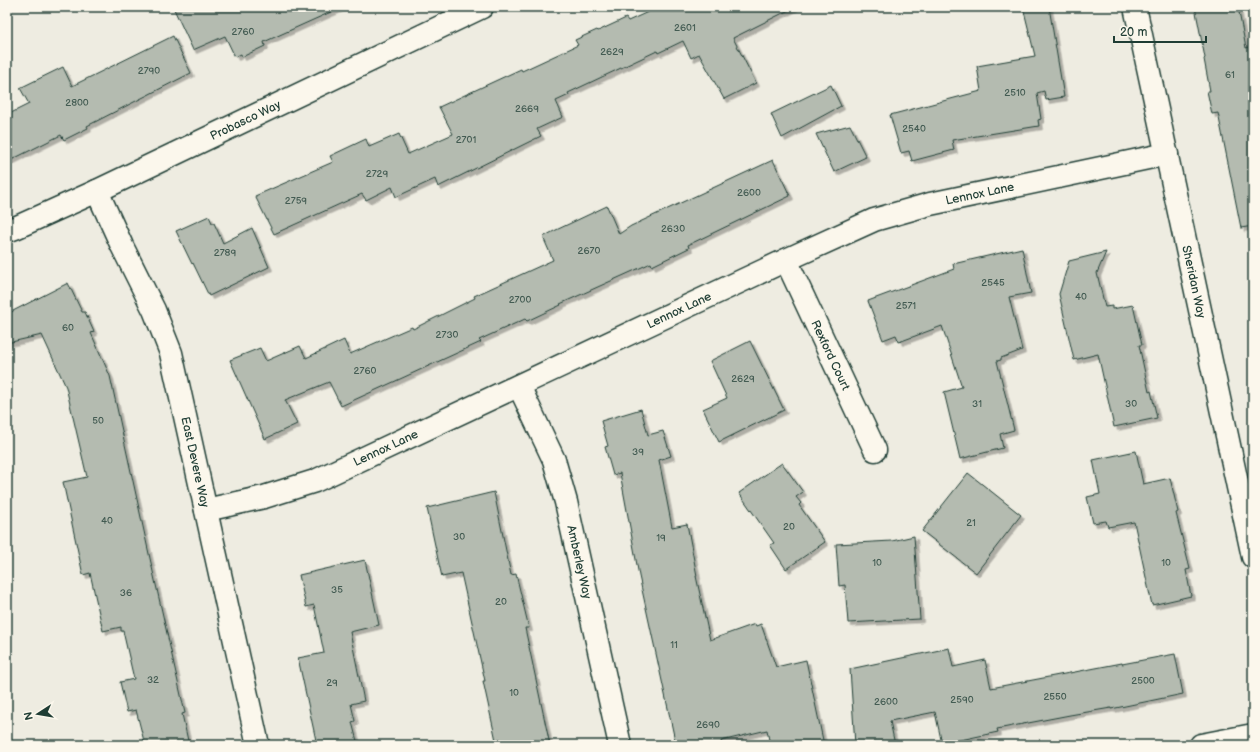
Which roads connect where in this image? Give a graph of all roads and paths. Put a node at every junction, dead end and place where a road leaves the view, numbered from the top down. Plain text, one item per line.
1 (482, 7) edge
2 (1135, 7) edge
3 (1167, 154) junction
4 (97, 191) junction
5 (7, 231) edge
6 (786, 260) junction
7 (519, 386) junction
8 (875, 450) dead end
9 (206, 510) junction
10 (1253, 557) edge
11 (1253, 734) edge
12 (258, 745) edge
13 (620, 745) edge
14 (1201, 745) edge

1 - 4 street, Probasco Way
2 - 3 street, Sheridan Way
3 - 6 street, Lennox Lane
3 - 10 street, Sheridan Way
4 - 5 street, Probasco Way
4 - 9 street, East Devere Way
6 - 7 street, Lennox Lane
6 - 8 street, Rexford Court
7 - 9 street, Lennox Lane
7 - 13 street, Amberley Way
9 - 12 street, East Devere Way
11 - 14 street

